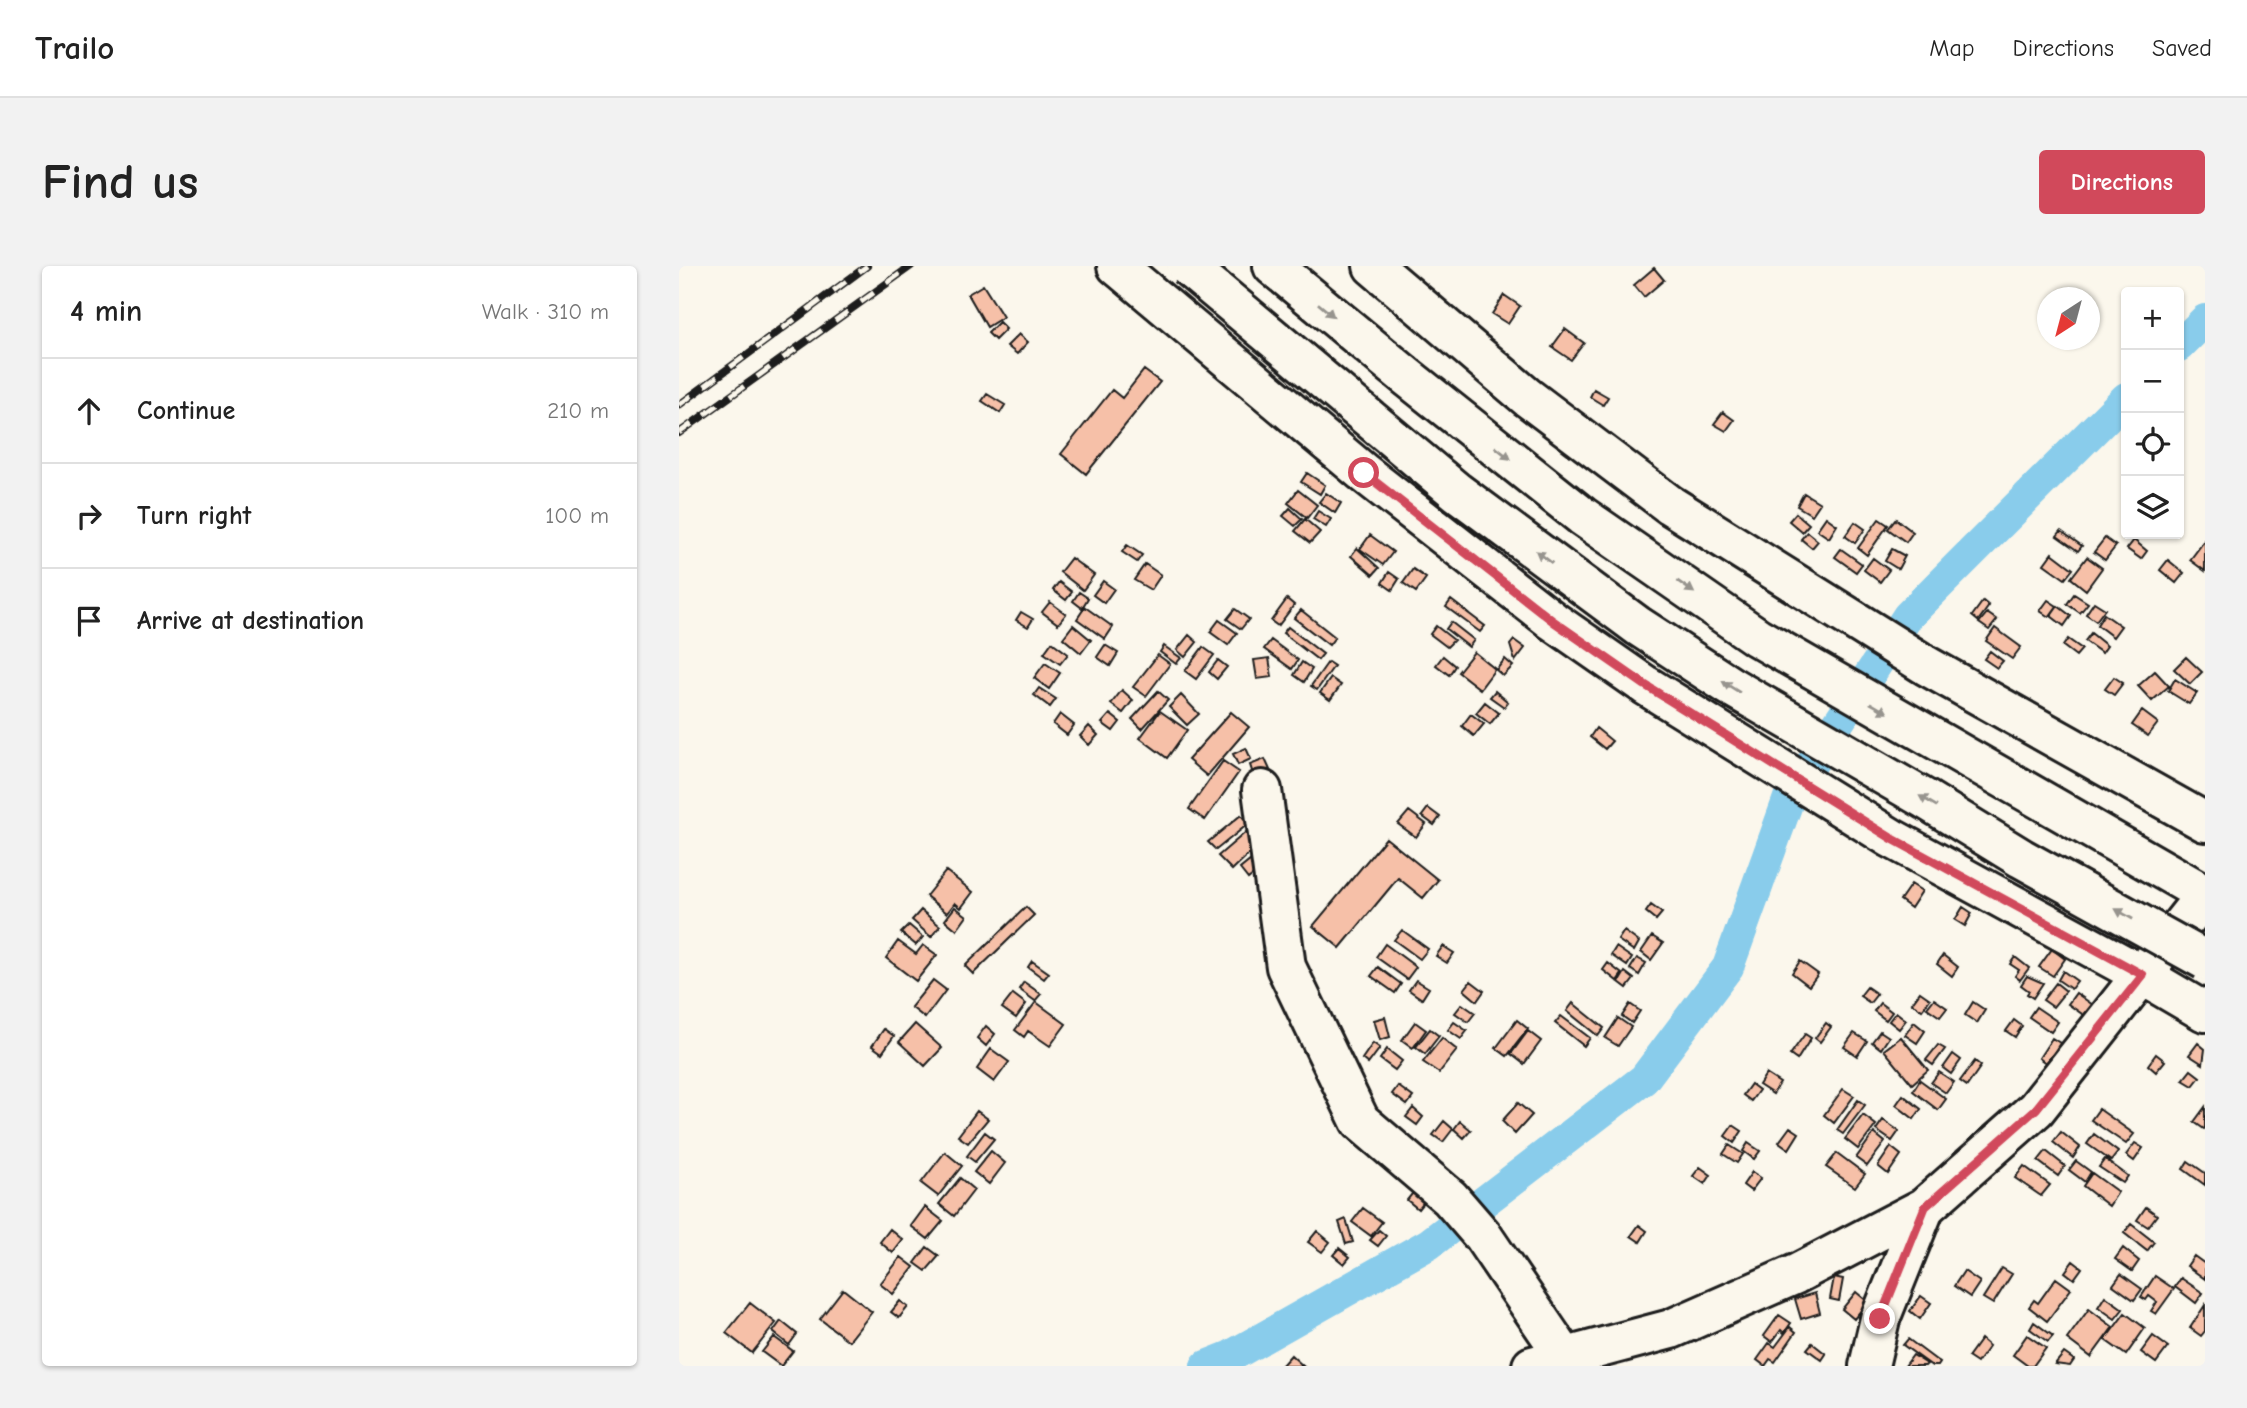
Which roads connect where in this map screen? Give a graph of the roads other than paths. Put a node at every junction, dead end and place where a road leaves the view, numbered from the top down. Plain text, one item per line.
1 (1117, 266) edge
2 (1187, 266) edge
3 (1273, 266) edge
4 (1373, 266) edge
5 (1262, 790) dead end
6 (2205, 822) edge
7 (2205, 894) edge
8 (2205, 960) edge
9 (2143, 975) junction
10 (2205, 1012) edge
11 (1925, 1207) junction
12 (1556, 1363) edge
13 (1869, 1366) edge

1 - 9 main road
8 -> 2 main road, bridge
3 -> 7 main road
4 - 6 main road
5 - 12 main road
7 - 9 main road
9 - 10 main road
9 - 11 main road
11 - 12 main road
11 - 13 main road

